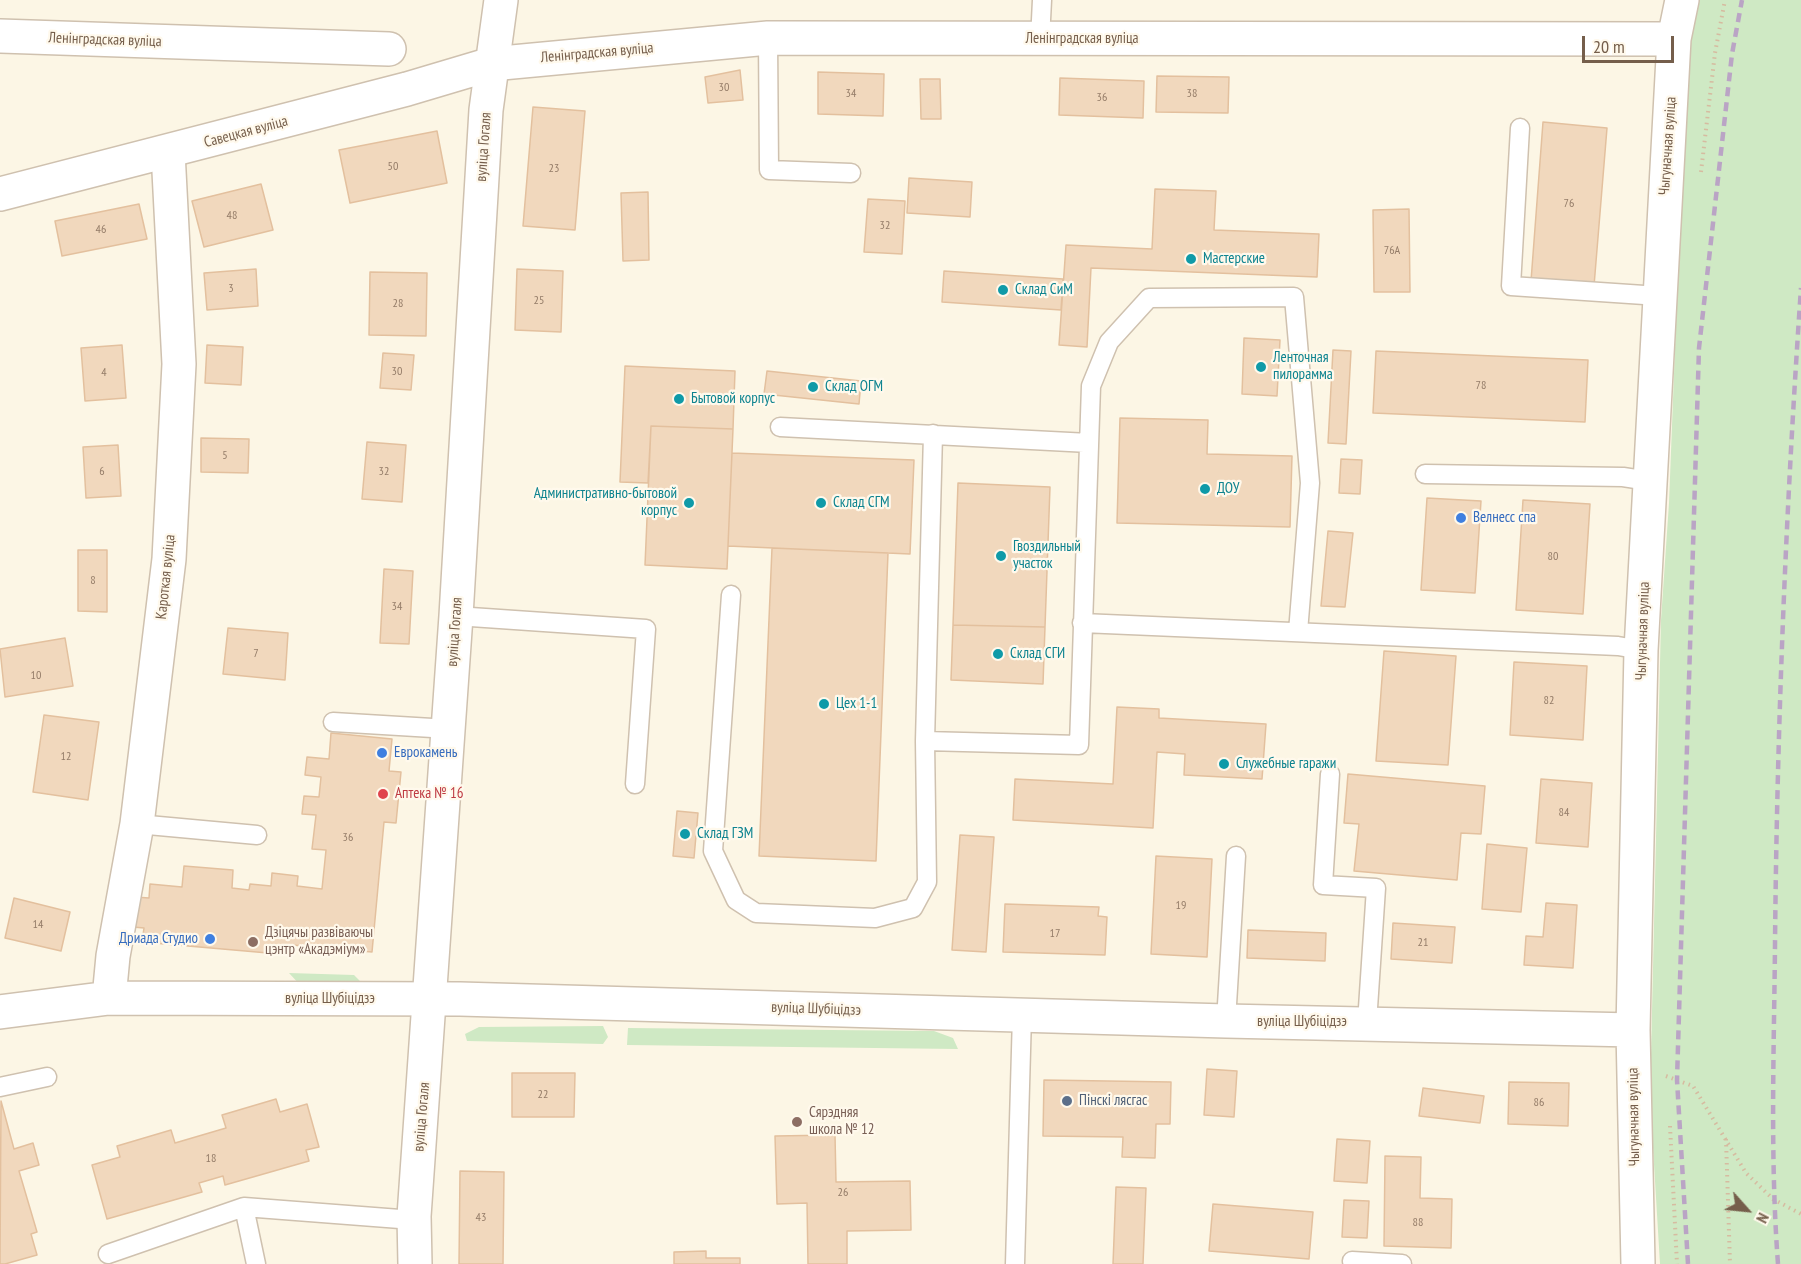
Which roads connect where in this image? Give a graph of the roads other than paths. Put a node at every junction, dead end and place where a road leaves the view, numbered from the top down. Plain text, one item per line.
1 (501, 0) edge
2 (1042, 0) edge
3 (1682, 0) edge
4 (0, 36) edge
5 (768, 38) junction
6 (1674, 39) junction
7 (1040, 40) junction
8 (389, 49) dead end
9 (491, 63) junction
10 (1520, 128) dead end
11 (168, 152) junction
12 (851, 173) dead end
13 (0, 194) edge
14 (1659, 296) junction
15 (780, 427) dead end
16 (933, 434) junction
17 (1089, 443) junction
18 (1425, 474) dead end
19 (1649, 482) junction
20 (731, 596) dead end
21 (456, 616) junction
22 (1082, 623) junction
23 (1298, 632) junction
24 (1641, 650) junction
25 (333, 722) dead end
26 (449, 729) junction
27 (925, 741) junction
28 (1330, 774) dead end
29 (635, 784) dead end
30 (137, 824) junction
31 (257, 835) dead end
32 (1236, 856) dead end
33 (109, 998) junction
34 (431, 999) junction
35 (0, 1012) edge
36 (1022, 1015) junction
37 (1226, 1022) junction
38 (1367, 1023) junction
39 (1633, 1030) junction
40 (47, 1077) dead end
41 (0, 1087) edge
42 (244, 1207) junction
43 (414, 1216) junction
44 (108, 1254) dead end
45 (1352, 1261) dead end
46 (256, 1264) edge
47 (415, 1264) edge
48 (1015, 1264) edge
49 (1402, 1264) edge
50 (1638, 1264) edge

1 - 9 street, вуліца Гогаля
2 - 7 lane
3 - 6 street, Чыгуначная вуліца
4 - 8 street, Ленінградская вуліца
5 - 7 street, Ленінградская вуліца
5 - 9 street, Ленінградская вуліца
5 - 12 lane
6 - 7 street, Ленінградская вуліца
6 - 14 street, Чыгуначная вуліца
9 - 11 street, Савецкая вуліца
9 - 21 street, вуліца Гогаля
10 - 14 lane
11 - 13 street, Савецкая вуліца
11 - 30 street, Кароткая вуліца
14 - 19 street, Чыгуначная вуліца
15 - 16 lane
16 - 17 lane
16 - 27 lane
17 - 22 lane
17 - 23 lane
18 - 19 lane
19 - 24 street, Чыгуначная вуліца
20 - 27 lane
21 - 26 street, вуліца Гогаля
21 - 29 lane
22 - 23 lane
22 - 27 lane
23 - 24 lane
24 - 39 street, Чыгуначная вуліца
25 - 26 lane
26 - 34 street, вуліца Гогаля
28 - 38 lane
30 - 31 lane
30 - 33 street, Кароткая вуліца
32 - 37 lane
33 - 34 street, вуліца Шубіцідзэ
33 - 35 street, вуліца Шубіцідзэ
34 - 36 street, вуліца Шубіцідзэ
34 - 43 street, вуліца Гогаля
36 - 37 street, вуліца Шубіцідзэ
36 - 48 lane
37 - 38 street, вуліца Шубіцідзэ
38 - 39 street, вуліца Шубіцідзэ
39 - 50 street, Чыгуначная вуліца
40 - 41 lane
42 - 43 lane
42 - 44 lane
42 - 46 lane
43 - 47 street, вуліца Гогаля
45 - 49 lane

